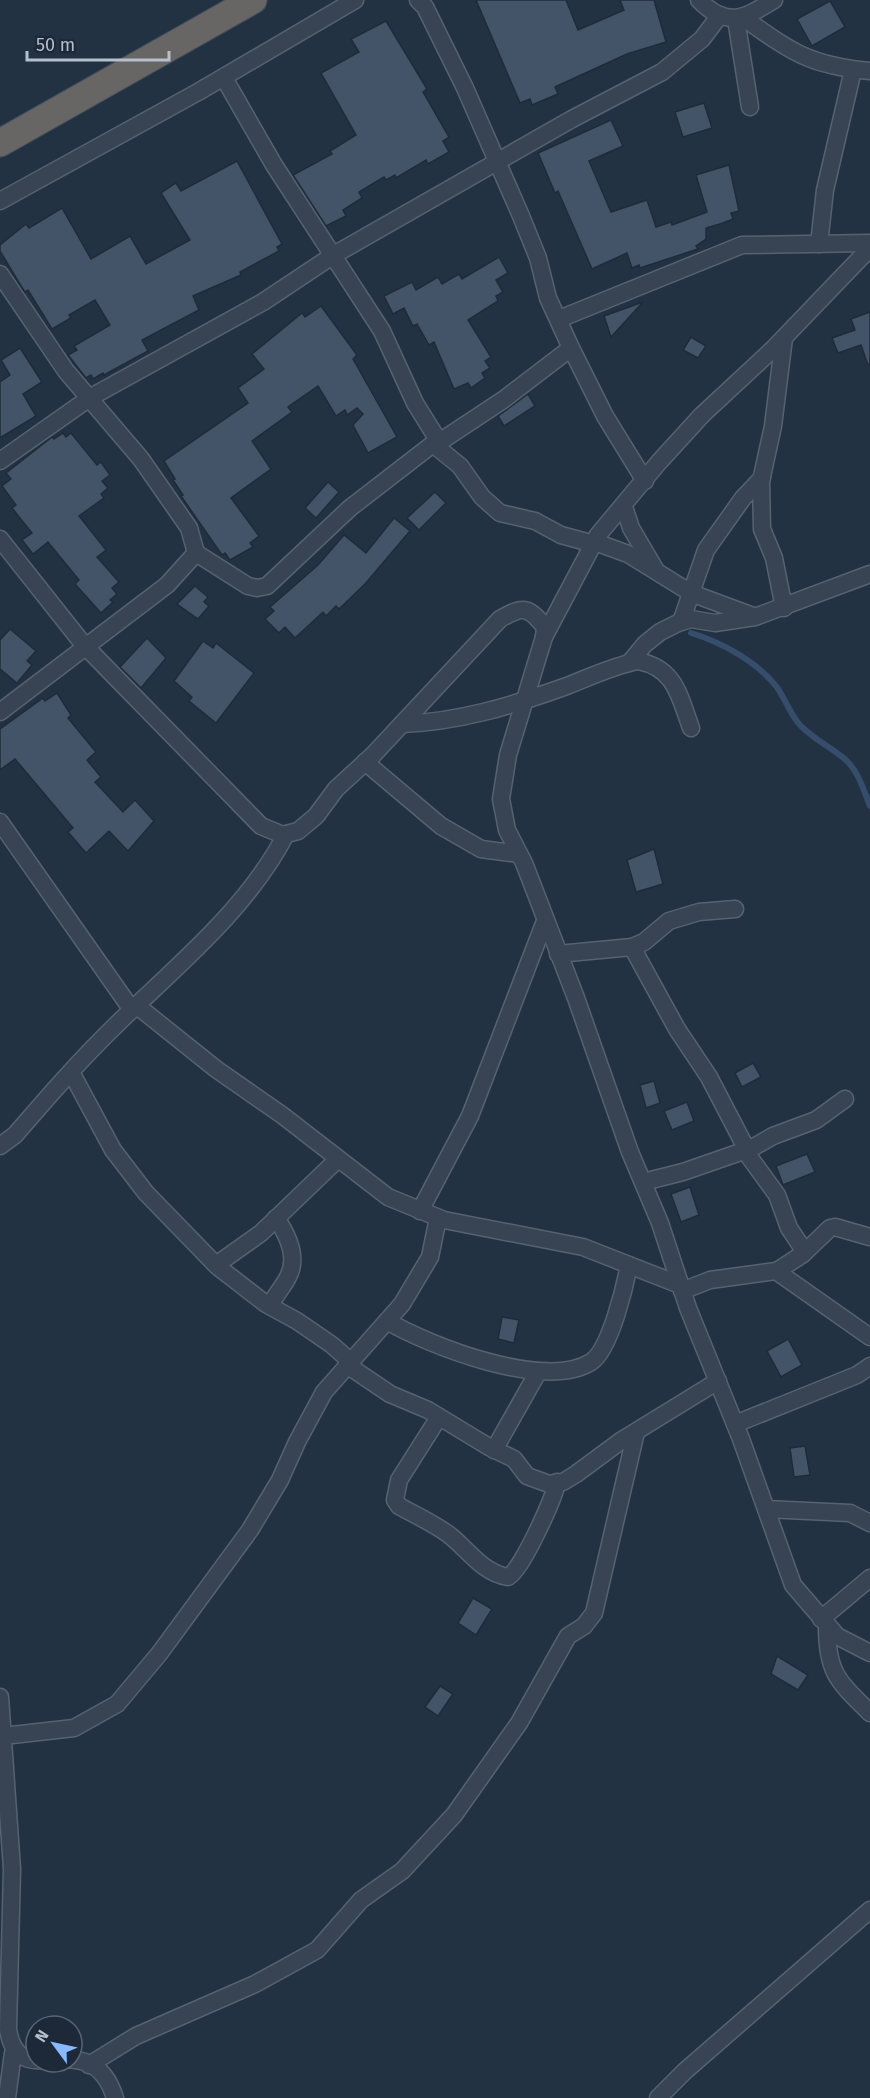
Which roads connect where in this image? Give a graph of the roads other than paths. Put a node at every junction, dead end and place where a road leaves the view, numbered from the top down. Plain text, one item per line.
1 (253, 0) edge
2 (355, 0) edge
3 (418, 0) edge
4 (699, 0) edge
5 (774, 0) edge
6 (733, 18) junction
7 (853, 70) junction
8 (870, 71) edge
9 (224, 78) junction
10 (750, 107) dead end
11 (0, 143) edge
12 (497, 162) junction
13 (0, 201) edge
14 (870, 243) edge
15 (819, 244) junction
16 (870, 248) edge
17 (332, 256) junction
18 (0, 274) edge
19 (559, 320) junction
20 (784, 338) junction
21 (571, 348) junction
22 (91, 397) junction
23 (435, 442) junction
24 (0, 461) edge
25 (762, 478) junction
26 (645, 481) junction
27 (624, 507) junction
28 (0, 539) edge
29 (594, 543) junction
30 (196, 553) junction
31 (655, 570) junction
32 (870, 574) edge
33 (691, 593) junction
34 (784, 608) junction
35 (755, 617) junction
36 (681, 622) junction
37 (544, 637) junction
38 (84, 645) junction
39 (630, 662) junction
40 (523, 702) junction
41 (0, 712) edge
42 (402, 724) junction
43 (691, 728) dead end
44 (365, 762) junction
45 (0, 822) edge
46 (286, 834) junction
47 (519, 854) junction
48 (735, 909) dead end
49 (545, 921) junction
50 (632, 947) junction
51 (558, 954) junction
52 (134, 1007) junction
53 (71, 1072) junction
54 (845, 1099) dead end
55 (0, 1146) edge
56 (746, 1150) junction
57 (337, 1160) junction
58 (643, 1182) junction
59 (420, 1211) junction
60 (276, 1218) junction
61 (438, 1218) junction
62 (870, 1238) edge
63 (805, 1252) junction
64 (216, 1265) junction
65 (629, 1265) junction
66 (777, 1271) junction
67 (681, 1288) junction
68 (270, 1306) junction
69 (387, 1321) junction
70 (870, 1337) edge
71 (348, 1363) junction
72 (870, 1366) edge
73 (538, 1372) junction
74 (718, 1381) junction
75 (439, 1417) junction
76 (735, 1424) junction
77 (636, 1432) junction
78 (494, 1450) junction
79 (557, 1482) junction
80 (766, 1509) junction
81 (870, 1523) edge
82 (870, 1578) edge
83 (824, 1623) junction
84 (870, 1653) edge
85 (0, 1696) edge
86 (870, 1713) edge
87 (3, 1736) junction
88 (870, 1910) edge
89 (13, 2053) junction
90 (89, 2065) junction
91 (7, 2098) edge
92 (115, 2098) edge
93 (658, 2098) edge

1 - 11 highway
2 - 9 street
3 - 12 street
4 - 6 street
5 - 6 street
6 - 7 street
6 - 10 street
6 - 12 street
7 - 8 street
7 - 15 street
9 - 13 street
9 - 17 street
12 - 17 street
12 - 19 street
14 - 15 street
15 - 19 street
16 - 20 street
17 - 22 street
17 - 23 street
18 - 22 street
19 - 21 street
20 - 25 street
20 - 26 street
21 - 23 street
21 - 26 street
22 - 24 street
22 - 30 street
23 - 29 street
23 - 30 street
25 - 33 street
25 - 34 street
26 - 27 street
27 - 29 street
27 - 31 street
28 - 38 street
29 - 31 street
29 - 37 street
30 - 38 street
31 - 33 street
32 - 34 street
33 - 35 street
33 - 36 street
34 - 35 street
35 - 36 street
36 - 39 street
37 - 40 street
37 - 42 street
38 - 41 street
38 - 46 street
39 - 40 street
39 - 43 street
40 - 42 street
40 - 47 street
42 - 44 street
44 - 46 street
44 - 47 street
45 - 52 street
46 - 52 street
47 - 49 street
48 - 50 street
49 - 51 street
49 - 59 street
50 - 51 street
50 - 56 street
51 - 58 street
52 - 53 street
52 - 57 street
53 - 55 street
53 - 64 street
54 - 56 street
56 - 58 street
56 - 63 street
57 - 59 street
57 - 60 street
58 - 67 street
59 - 61 street
60 - 64 street
60 - 68 street
61 - 65 street
61 - 69 street
62 - 63 street
63 - 66 street
64 - 68 street
65 - 67 street
65 - 73 street
66 - 67 street
66 - 70 street
67 - 74 street
68 - 71 street
69 - 71 street
69 - 73 street
71 - 75 street
71 - 87 street
72 - 76 street
73 - 78 street
74 - 76 street
74 - 77 street
75 - 78 street
75 - 79 street
76 - 80 street
77 - 79 street
77 - 90 street
78 - 79 street
80 - 81 street
80 - 83 street
82 - 83 street
83 - 84 street
83 - 86 street
85 - 87 street
87 - 89 street
88 - 93 street
89 - 90 street
89 - 91 street
90 - 92 street

